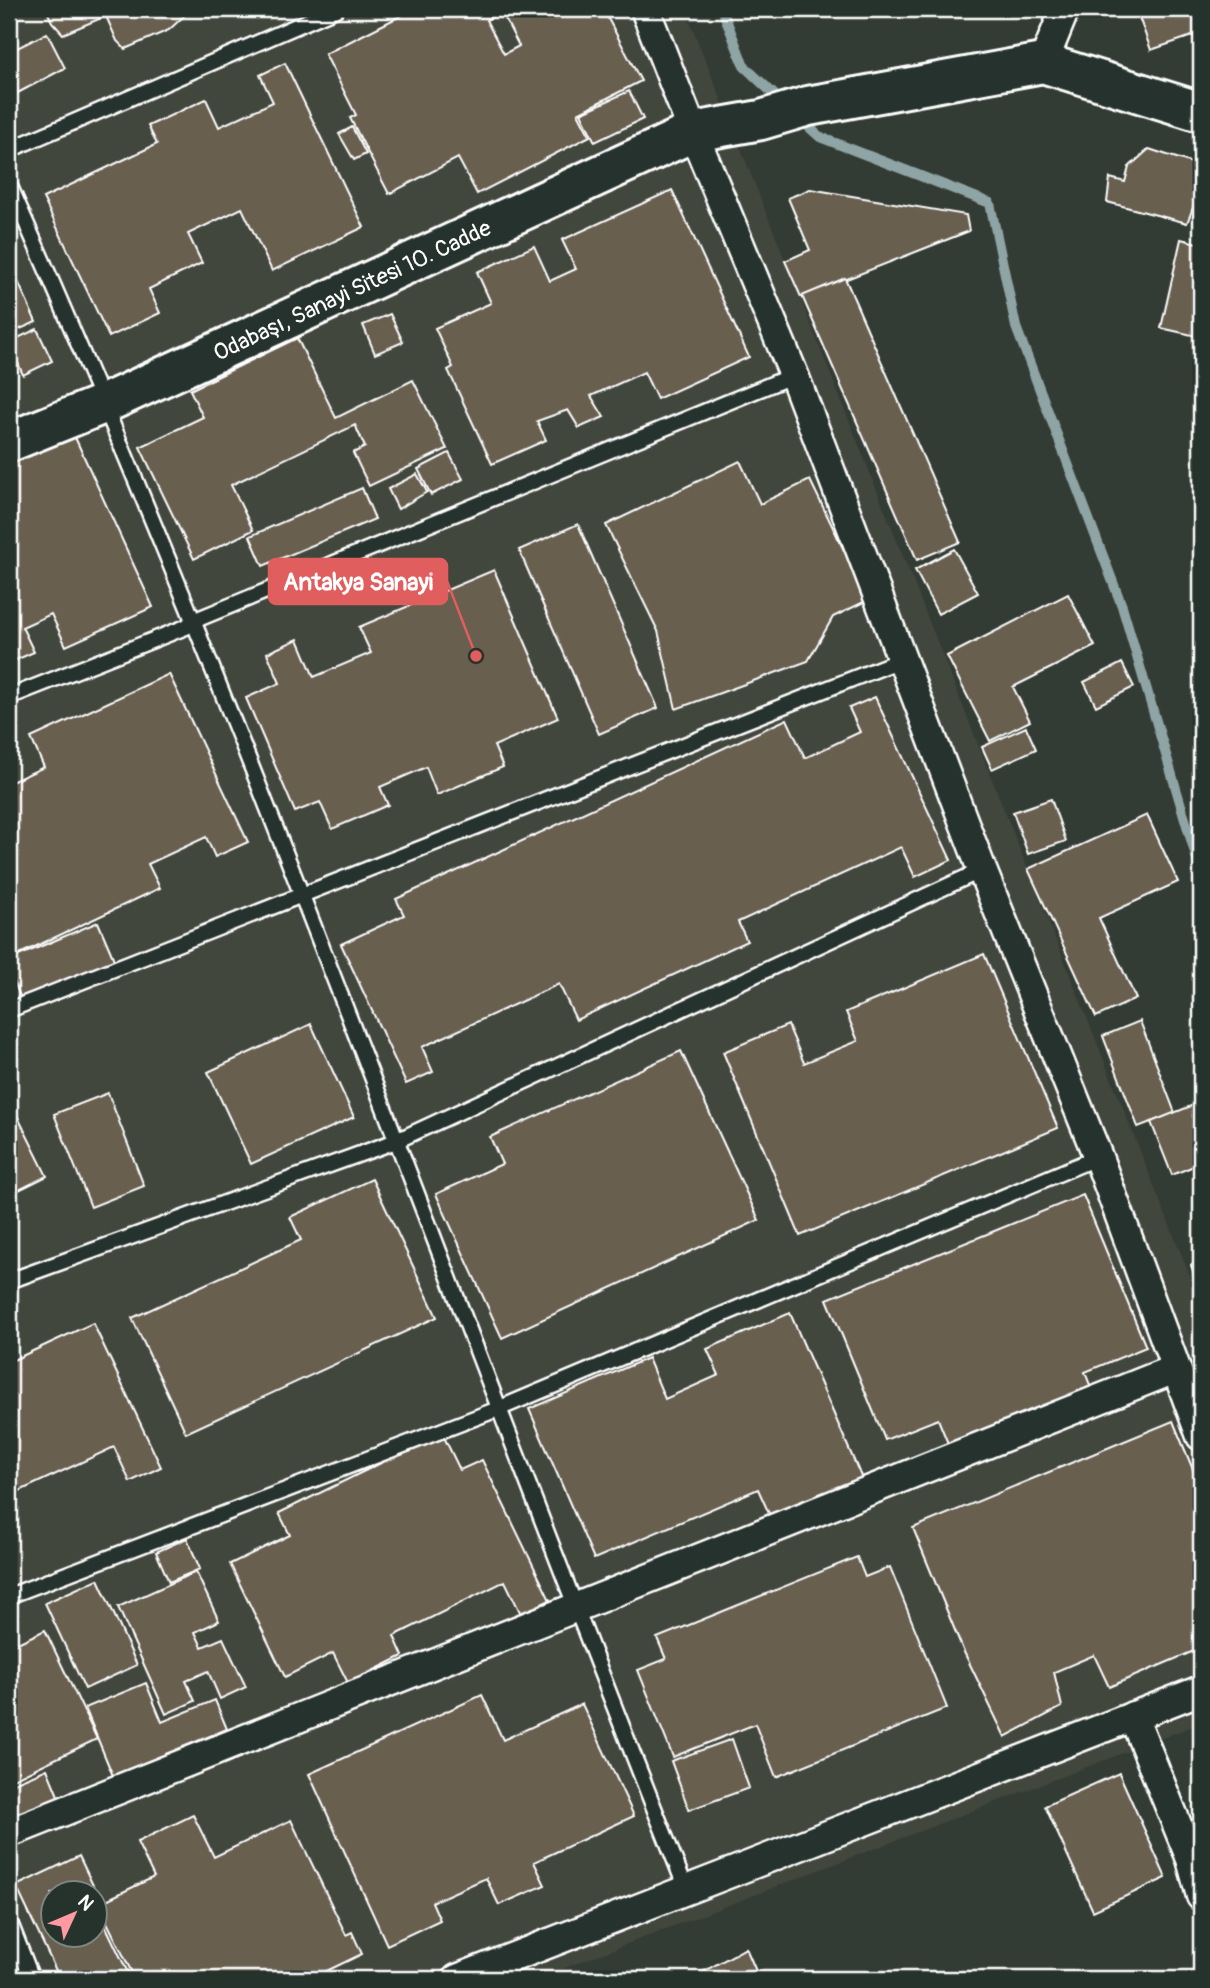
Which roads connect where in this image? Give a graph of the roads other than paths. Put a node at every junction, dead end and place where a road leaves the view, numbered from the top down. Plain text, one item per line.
1 (336, 9) edge
2 (646, 9) edge
3 (1065, 9) edge
4 (1043, 63) junction
5 (1201, 112) edge
6 (693, 132) junction
7 (9, 150) edge
8 (9, 184) edge
9 (794, 375) junction
10 (106, 403) junction
11 (9, 442) edge
12 (193, 621) junction
13 (902, 659) junction
14 (9, 697) edge
15 (982, 870) junction
16 (302, 897) junction
17 (9, 1010) edge
18 (396, 1141) junction
19 (1098, 1157) junction
20 (9, 1281) edge
21 (1174, 1369) junction
22 (498, 1409) junction
23 (1201, 1436) edge
24 (9, 1596) edge
25 (574, 1608) junction
26 (1201, 1690) edge
27 (1133, 1716) junction
28 (9, 1833) edge
29 (687, 1891) junction
30 (1201, 1896) edge
31 (9, 1920) edge
32 (32, 1979) edge
33 (457, 1979) edge

1 - 7 lane
2 - 6 street
3 - 4 street
4 - 5 street
4 - 6 street, Odabaşı, Sanayi Sitesi 10. Cadde
6 - 9 street
6 - 10 street, Odabaşı, Sanayi Sitesi 10. Cadde
8 - 10 lane
9 - 12 lane
9 - 13 street
10 - 11 street, Odabaşı, Sanayi Sitesi 10. Cadde
10 - 12 lane
12 - 14 lane
12 - 16 lane
13 - 15 street
13 - 16 lane
15 - 18 lane
15 - 19 street
16 - 17 lane
16 - 18 lane
18 - 20 lane
18 - 22 lane
19 - 21 street
19 - 22 lane
21 - 23 street
21 - 25 street
22 - 24 lane
22 - 25 lane
25 - 28 street
25 - 29 lane
26 - 27 street
27 - 29 street
27 - 30 street
29 - 33 street
31 - 32 lane

